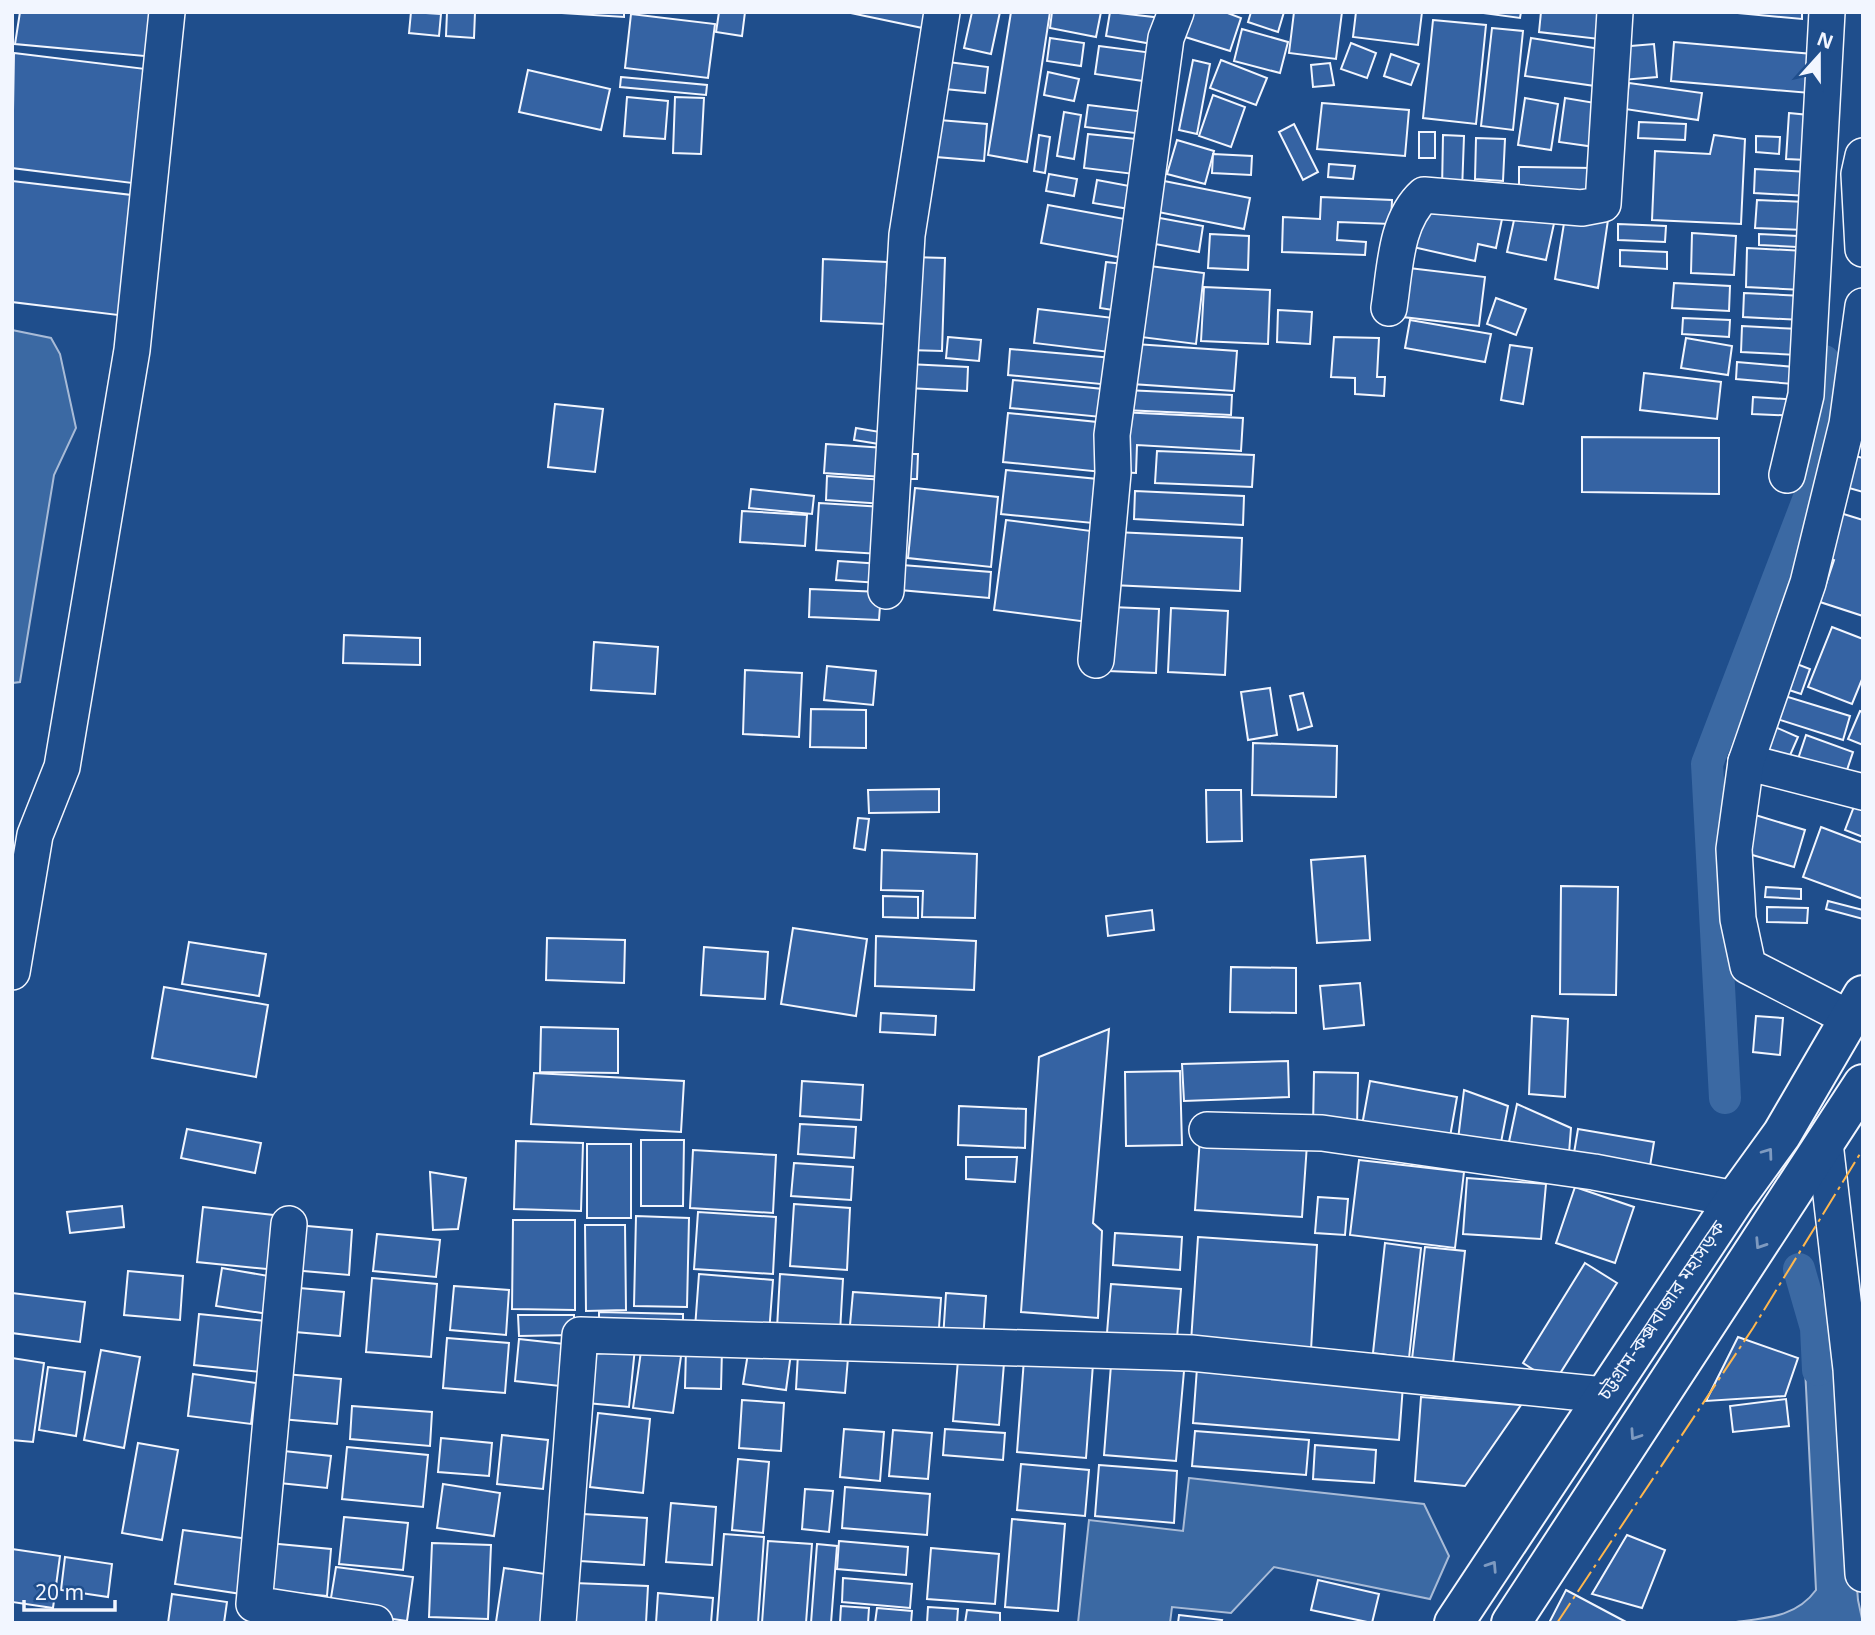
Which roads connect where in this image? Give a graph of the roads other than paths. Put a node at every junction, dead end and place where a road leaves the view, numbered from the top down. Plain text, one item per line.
1 (167, 12) edge
2 (942, 12) edge
3 (1176, 12) edge
4 (1615, 12) edge
5 (1828, 12) edge
6 (1863, 156) edge
7 (1863, 249) edge
8 (1863, 306) edge
9 (1389, 308) dead end
10 (1787, 475) dead end
11 (886, 591) dead end
12 (1096, 660) dead end
13 (1746, 762) junction
14 (1863, 792) edge
15 (12, 972) edge
16 (1856, 1006) edge
17 (1863, 1084) edge
18 (1207, 1130) dead end
19 (1825, 1143) junction
20 (1735, 1199) junction
21 (289, 1224) dead end
22 (1854, 1307) edge
23 (1604, 1395) junction
24 (1863, 1574) edge
25 (375, 1623) edge
26 (558, 1623) edge
27 (1454, 1623) edge
28 (1511, 1623) edge

1 - 15 street
2 - 11 street
3 - 12 street
4 - 9 street
5 - 10 street
6 - 7 street
8 - 13 street
13 - 14 street
13 - 16 street
20 -> 16 highway, চট্টগ্রাম-কক্সবাজার মহাসড়ক
17 - 19 highway
18 - 20 street
19 - 22 street
19 -> 28 highway
20 - 23 highway, চট্টগ্রাম-কক্সবাজার মহাসড়ক
21 - 25 street
22 - 24 street
23 - 26 street
27 -> 23 highway, চট্টগ্রাম-কক্সবাজার মহাসড়ক

